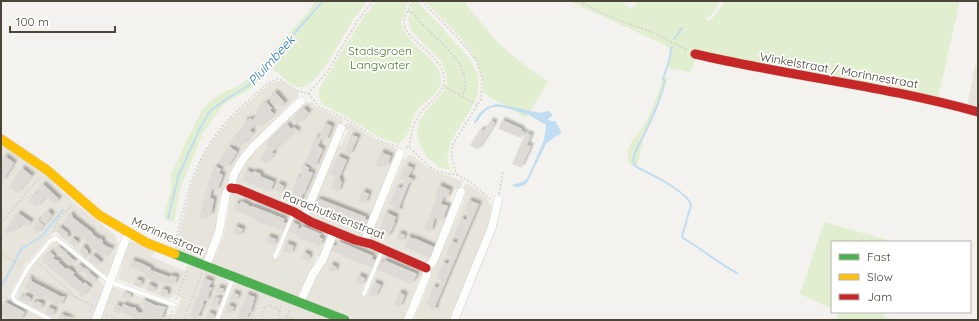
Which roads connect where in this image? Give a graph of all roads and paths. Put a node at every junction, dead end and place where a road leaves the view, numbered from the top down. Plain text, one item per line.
1 (373, 1) edge
2 (411, 1) edge
3 (422, 1) edge
4 (579, 1) edge
5 (408, 11) junction
6 (696, 54) joint
7 (443, 86) junction
8 (308, 94) junction
9 (462, 97) junction
10 (301, 101) dead end
11 (477, 105) junction
12 (978, 112) edge
13 (342, 128) dead end
14 (1, 139) edge
15 (409, 148) junction
16 (400, 153) dead end
17 (47, 170) junction
18 (503, 172) dead end
19 (457, 175) junction
20 (231, 188) junction
21 (461, 192) dead end
22 (79, 197) junction
23 (498, 203) junction
24 (294, 212) junction
25 (304, 218) junction
26 (1, 223) edge
27 (334, 231) junction
28 (128, 233) junction
29 (56, 238) junction
30 (364, 242) junction
31 (383, 248) junction
32 (1, 254) edge
33 (174, 254) junction
34 (275, 257) dead end
35 (34, 260) junction
36 (191, 260) junction
37 (205, 266) junction
38 (426, 268) junction
39 (27, 270) junction
40 (234, 277) junction
41 (110, 282) junction
42 (263, 288) junction
43 (364, 294) dead end
44 (303, 296) dead end
45 (77, 298) junction
46 (292, 299) junction
47 (281, 303) dead end
48 (174, 305) junction
49 (279, 310) junction
50 (99, 313) edge
51 (278, 319) edge
52 (287, 319) edge
53 (51, 320) edge
54 (121, 320) edge
55 (169, 320) edge
56 (185, 320) edge
57 (216, 320) edge
58 (251, 320) edge
59 (260, 320) edge
60 (296, 320) edge
61 (345, 320) edge
62 (408, 320) edge
63 (454, 320) edge

1 - 8 path
2 - 5 path
3 - 11 path
4 - 6 path
5 - 7 path
5 - 9 path
6 - 12 street, Winkelstraat / Morinnestraat
7 - 9 path
7 - 15 path
8 - 15 path
8 - 33 path
9 - 11 path
10 - 20 street
11 - 19 path
13 - 25 street
14 - 17 street, Morinnestraat
15 - 19 path
16 - 30 street
17 - 22 street, Morinnestraat
17 - 26 path
18 - 23 path
19 - 23 path
20 - 24 street, Parachutistenstraat
20 - 37 street
21 - 38 street
22 - 28 street, Morinnestraat
22 - 29 path
23 - 63 street
24 - 25 street, Parachutistenstraat
24 - 34 lane
25 - 27 street, Parachutistenstraat
27 - 30 street, Parachutistenstraat
27 - 44 street
28 - 33 street, Morinnestraat
28 - 41 street
29 - 35 lane
29 - 41 lane
30 - 31 street, Parachutistenstraat
31 - 38 street, Parachutistenstraat
31 - 43 lane
32 - 39 path
33 - 36 street, Morinnestraat
35 - 39 lane
35 - 45 path
36 - 37 street, Morinnestraat
36 - 48 path
37 - 40 street, Morinnestraat
37 - 56 path
38 - 62 street
39 - 45 path
39 - 53 lane
40 - 42 street, Morinnestraat
40 - 57 lane
41 - 48 lane
41 - 50 street
42 - 46 street, Morinnestraat
42 - 58 path
45 - 50 path
46 - 52 path
46 - 61 street, Morinnestraat
47 - 49 path
48 - 55 path
49 - 51 path
49 - 59 path
50 - 54 path
51 - 52 path
52 - 60 path

